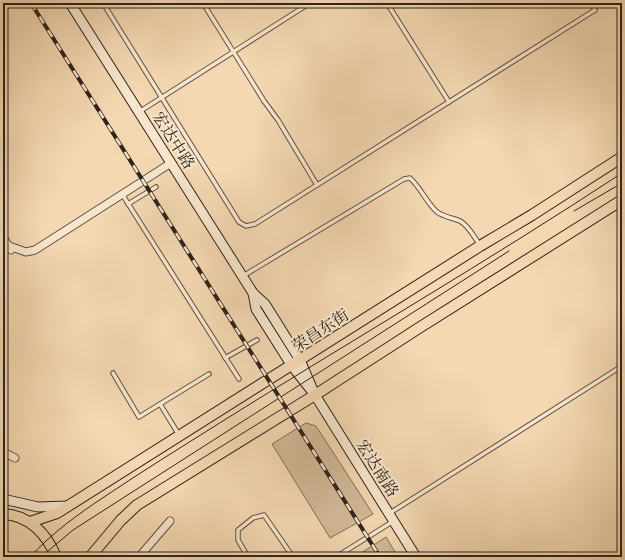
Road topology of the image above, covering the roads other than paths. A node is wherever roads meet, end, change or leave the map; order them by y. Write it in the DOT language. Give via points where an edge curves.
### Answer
graph roads {
  1 [pos="70,3"];
  2 [pos="103,3"];
  3 [pos="203,3"];
  4 [pos="310,3"];
  5 [pos="387,3"];
  6 [pos="591,3"];
  7 [pos="234,52"];
  8 [pos="162,98"];
  9 [pos="449,102"];
  10 [pos="139,112"];
  11 [pos="622,157"];
  12 [pos="171,163"];
  13 [pos="317,185"];
  14 [pos="156,187"];
  15 [pos="122,194"];
  16 [pos="622,200"];
  17 [pos="128,204"];
  18 [pos="3,237"];
  19 [pos="480,246"];
  20 [pos="8,249"];
  21 [pos="242,276"];
  22 [pos="257,340"];
  23 [pos="225,358"];
  24 [pos="296,363"];
  25 [pos="622,366"];
  26 [pos="113,374"];
  27 [pos="209,374"];
  28 [pos="239,379"];
  29 [pos="315,395"];
  30 [pos="160,404"];
  31 [pos="180,436"];
  32 [pos="3,452"];
  33 [pos="15,458"];
  34 [pos="3,499"];
  35 [pos="67,506"];
  36 [pos="3,514"];
  37 [pos="391,517"];
  38 [pos="170,521"];
  39 [pos="30,522"];
  40 [pos="56,557"];
  41 [pos="90,557"];
  42 [pos="139,557"];
  43 [pos="248,557"];
  44 [pos="293,557"];
  45 [pos="336,557"];
  46 [pos="416,557"];
  1 -- 10 [label="street, 宏达中路"];
  2 -- 8 [label="lane"];
  3 -- 7 [label="lane"];
  4 -- 7 [label="lane"];
  5 -- 9 [label="lane"];
  6 -- 9 [label="lane" via="595,10"];
  7 -- 8 [label="lane"];
  7 -- 13 [label="lane"];
  8 -- 10 [label="lane"];
  8 -- 13 [label="lane" via="240,222 246,226 255,224"];
  9 -- 13 [label="lane"];
  10 -- 12 [label="street, 宏达中路"];
  11 -- 19 [label="main road, 荣昌东街"];
  12 -- 15 [label="street"];
  12 -- 21 [label="street, 宏达中路"];
  14 -- 17 [label="lane"];
  15 -- 17 [label="lane"];
  15 -- 20 [label="street" via="35,250 26,252"];
  16 -- 29 [label="main road"];
  17 -- 23 [label="lane"];
  18 -- 20 [label="street"];
  19 -- 21 [label="lane" via="469,229 438,212 410,178 404,179"];
  19 -- 24 [label="main road, 荣昌东街"];
  21 -- 24 [label="street, 宏达中路" via="253,293 265,304"];
  22 -- 23 [label="lane"];
  23 -- 28 [label="lane"];
  24 -- 29 [label="street, 宏达南路"];
  24 -- 31 [label="main road, 荣昌东街"];
  25 -- 37 [label="lane"];
  26 -- 30 [label="lane" via="139,417"];
  27 -- 30 [label="lane"];
  29 -- 37 [label="street, 宏达南路"];
  29 -- 41 [label="main road" via="137,505"];
  30 -- 31 [label="lane"];
  31 -- 35 [label="main road, 荣昌东街"];
  32 -- 33 [label="street"];
  34 -- 35 [label="street" via="38,507"];
  35 -- 39 [label="main road, 荣昌东街"];
  36 -- 39 [label="main road"];
  37 -- 45 [label="lane"];
  37 -- 46 [label="street, 宏达南路"];
  38 -- 42 [label="street"];
  39 -- 40 [label="main road" via="47,539"];
  43 -- 44 [label="lane" via="238,540 238,530 253,518 264,516"];
}
